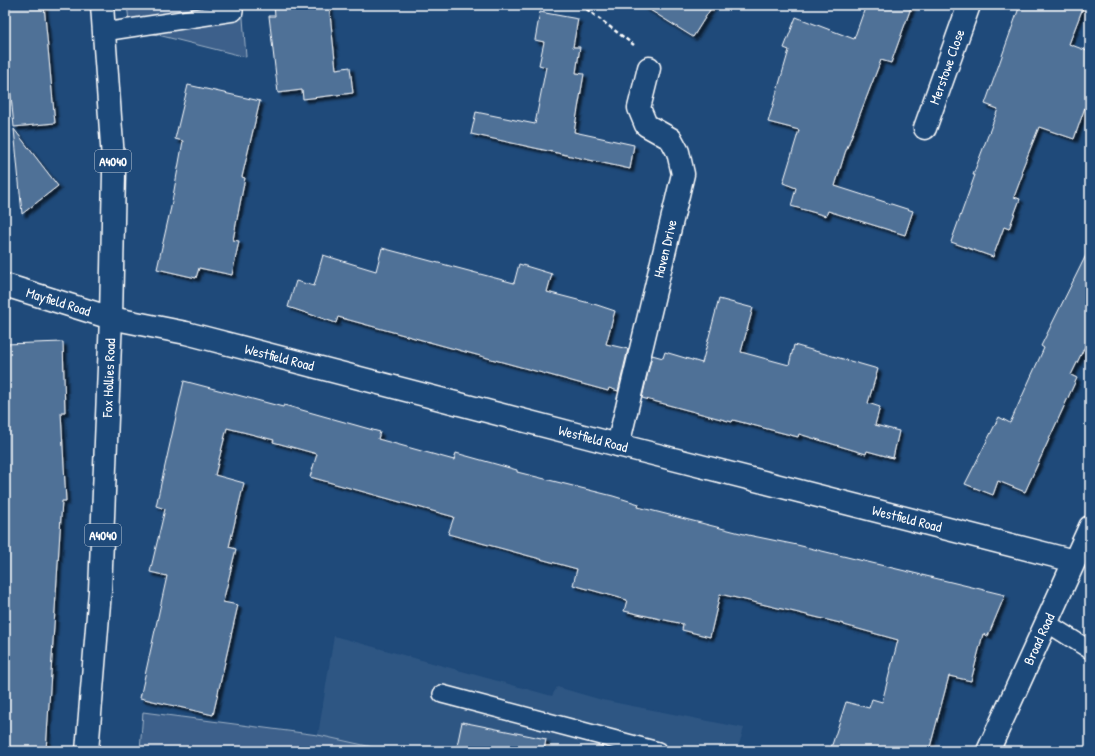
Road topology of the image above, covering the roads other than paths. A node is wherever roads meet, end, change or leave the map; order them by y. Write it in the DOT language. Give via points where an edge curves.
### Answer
graph roads {
  1 [pos="102,5"];
  2 [pos="234,5"];
  3 [pos="969,5"];
  4 [pos="104,32"];
  5 [pos="649,68"];
  6 [pos="925,128"];
  7 [pos="5,285"];
  8 [pos="111,318"];
  9 [pos="618,445"];
  10 [pos="1090,527"];
  11 [pos="1074,561"];
  12 [pos="1047,623"];
  13 [pos="1090,650"];
  14 [pos="442,694"];
  15 [pos="87,751"];
  16 [pos="658,751"];
  17 [pos="988,751"];
  1 -- 4 [label="street, Fox Hollies Road / A4040"];
  2 -- 4 [label="lane" via="234,12"];
  3 -- 6 [label="street, Merstowe Close"];
  4 -- 8 [label="street, Fox Hollies Road / A4040" via="114,173"];
  5 -- 9 [label="street, Haven Drive" via="639,108 646,125 671,139 678,152 683,174"];
  7 -- 8 [label="street, Mayfield Road"];
  8 -- 9 [label="street, Westfield Road" via="186,333"];
  8 -- 15 [label="street, Fox Hollies Road / A4040" via="100,591"];
  9 -- 11 [label="street, Westfield Road"];
  10 -- 11 [label="street, Broad Road"];
  11 -- 12 [label="street, Broad Road"];
  12 -- 13 [label="lane"];
  12 -- 17 [label="street, Broad Road"];
  14 -- 16 [label="lane"];
}
